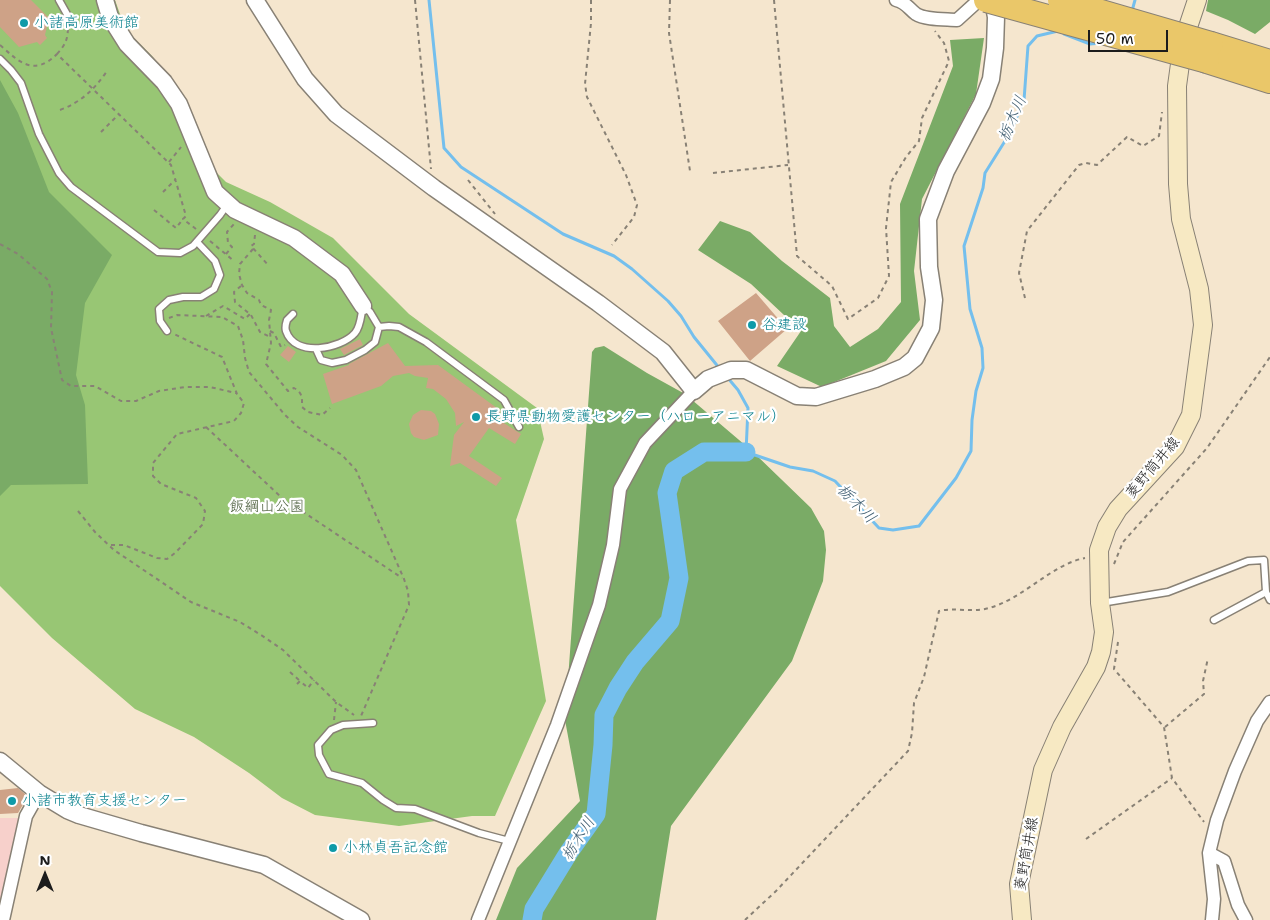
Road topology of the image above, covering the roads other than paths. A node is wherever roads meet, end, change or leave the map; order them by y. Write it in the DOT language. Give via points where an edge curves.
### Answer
graph roads {
  1 [pos="59,0"];
  2 [pos="105,0"];
  3 [pos="255,0"];
  4 [pos="896,0"];
  5 [pos="979,0"];
  6 [pos="986,0"];
  7 [pos="993,0"];
  8 [pos="1060,0"];
  9 [pos="1197,0"];
  10 [pos="68,16"];
  11 [pos="1209,52"];
  12 [pos="0,59"];
  13 [pos="1270,62"];
  14 [pos="1270,81"];
  15 [pos="227,204"];
  16 [pos="197,242"];
  17 [pos="363,306"];
  18 [pos="293,314"];
  19 [pos="379,327"];
  20 [pos="167,331"];
  21 [pos="316,349"];
  22 [pos="694,391"];
  23 [pos="519,427"];
  24 [pos="1266,592"];
  25 [pos="1270,600"];
  26 [pos="1100,603"];
  27 [pos="1214,620"];
  28 [pos="1270,702"];
  29 [pos="372,723"];
  30 [pos="0,761"];
  31 [pos="39,793"];
  32 [pos="509,841"];
  33 [pos="1209,852"];
  34 [pos="3,920"];
  35 [pos="361,920"];
  36 [pos="478,920"];
  37 [pos="1022,920"];
  38 [pos="1212,920"];
  39 [pos="1246,920"];
  1 -- 10 [label="lane"];
  2 -- 15 [label="street" via="110,17 127,44 164,82 179,104 215,192"];
  3 -- 22 [label="street" via="305,79 336,114 662,352"];
  4 -- 5 [label="street" via="917,15 957,20"];
  6 -- 11 [label="highway, bridge"];
  7 -- 22 [label="street" via="996,17 991,79 946,171 928,219 929,268 934,300 931,328 915,358 904,367 875,379 816,397 797,396 746,370 731,370 708,379"];
  8 -- 11 [label="highway, bridge"];
  9 -- 26 [label="main road, 菱野筒井線" via="1183,42 1177,86 1181,220 1199,290 1203,325 1191,415 1175,447 1118,510 1107,527 1099,550"];
  11 -- 13 [label="highway"];
  11 -- 14 [label="highway"];
  12 -- 16 [label="lane" via="20,83 39,134 70,187 158,252 180,253"];
  15 -- 16 [label="lane"];
  15 -- 17 [label="street" via="294,238 342,274"];
  16 -- 20 [label="lane" via="215,261 220,274 214,289 200,297 169,300 159,309 160,321"];
  17 -- 19 [label="lane"];
  17 -- 21 [label="lane" via="356,332 343,342"];
  18 -- 21 [label="lane" via="287,320 286,330 303,347"];
  19 -- 21 [label="lane" via="375,342 346,360 332,363 321,360"];
  19 -- 23 [label="lane" via="399,327 426,342 504,400"];
  22 -- 32 [label="street" via="645,442 620,489 613,545 599,605 557,725"];
  24 -- 25 [label="lane"];
  24 -- 26 [label="lane" via="1264,560 1248,561 1168,592"];
  24 -- 27 [label="lane"];
  26 -- 37 [label="main road, 菱野筒井線" via="1104,632 1098,659 1043,770 1019,884"];
  28 -- 33 [label="street" via="1235,771"];
  29 -- 32 [label="lane" via="344,725 331,730 318,745 328,774 362,783 396,808 415,809"];
  30 -- 31 [label="street"];
  31 -- 34 [label="street" via="26,816"];
  31 -- 35 [label="street" via="79,815 264,865"];
  32 -- 36 [label="street"];
  33 -- 38 [label="street" via="1214,898"];
  33 -- 39 [label="street" via="1224,861"];
}
